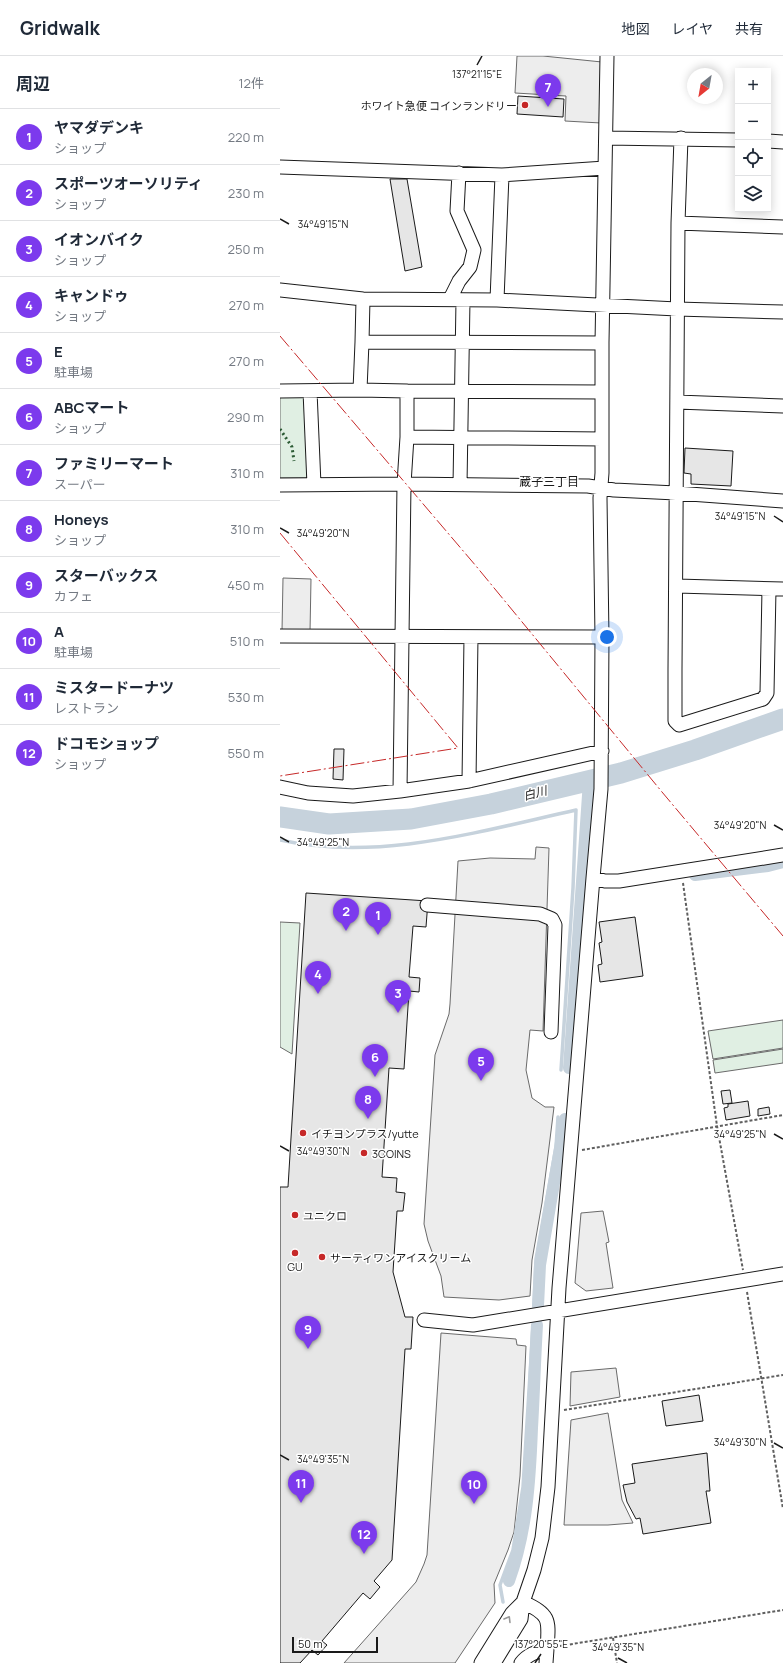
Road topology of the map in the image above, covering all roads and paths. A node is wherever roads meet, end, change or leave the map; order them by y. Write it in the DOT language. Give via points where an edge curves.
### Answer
graph roads {
  1 [pos="607,56"];
  2 [pos="606,138"];
  3 [pos="681,138"];
  4 [pos="735,140"];
  5 [pos="771,142"];
  6 [pos="783,142"];
  7 [pos="280,167"];
  8 [pos="605,168"];
  9 [pos="459,173"];
  10 [pos="502,175"];
  11 [pos="678,224"];
  12 [pos="783,227"];
  13 [pos="280,290"];
  14 [pos="363,299"];
  15 [pos="450,299"];
  16 [pos="463,300"];
  17 [pos="497,300"];
  18 [pos="603,304"];
  19 [pos="677,309"];
  20 [pos="783,312"];
  21 [pos="362,342"];
  22 [pos="463,343"];
  23 [pos="602,343"];
  24 [pos="360,390"];
  25 [pos="280,391"];
  26 [pos="310,391"];
  27 [pos="407,391"];
  28 [pos="461,391"];
  29 [pos="602,392"];
  30 [pos="677,402"];
  31 [pos="783,406"];
  32 [pos="407,437"];
  33 [pos="461,438"];
  34 [pos="602,439"];
  35 [pos="404,484"];
  36 [pos="280,485"];
  37 [pos="314,486"];
  38 [pos="460,486"];
  39 [pos="601,487"];
  40 [pos="676,493"];
  41 [pos="783,501"];
  42 [pos="677,586"];
  43 [pos="769,589"];
  44 [pos="783,589"];
  45 [pos="280,636"];
  46 [pos="402,636"];
  47 [pos="471,637"];
  48 [pos="602,637"];
  49 [pos="602,757"];
  50 [pos="469,781"];
  51 [pos="280,787"];
  52 [pos="400,791"];
  53 [pos="783,855"];
  54 [pos="681,872"];
  55 [pos="593,878"];
  56 [pos="428,905"];
  57 [pos="551,1032"];
  58 [pos="783,1115"];
  59 [pos="717,1126"];
  60 [pos="571,1152"];
  61 [pos="783,1274"];
  62 [pos="745,1280"];
  63 [pos="558,1312"];
  64 [pos="424,1320"];
  65 [pos="783,1375"];
  66 [pos="762,1378"];
  67 [pos="557,1411"];
  68 [pos="783,1508"];
  69 [pos="523,1602"];
  70 [pos="783,1610"];
  71 [pos="613,1638"];
  72 [pos="547,1650"];
  73 [pos="481,1663"];
  74 [pos="494,1663"];
  75 [pos="521,1663"];
  76 [pos="546,1663"];
  77 [pos="617,1663"];
  1 -- 2 [label="street"];
  2 -- 3 [label="street"];
  2 -- 8 [label="street"];
  3 -- 4 [label="street"];
  3 -- 11 [label="street"];
  5 -- 6 [label="street"];
  7 -- 9 [label="street"];
  8 -- 10 [label="street"];
  8 -- 18 [label="street"];
  9 -- 10 [label="street"];
  9 -- 15 [label="street" via="457,211 474,250 470,267"];
  10 -- 17 [label="street"];
  11 -- 12 [label="street"];
  11 -- 19 [label="street"];
  13 -- 14 [label="street"];
  14 -- 15 [label="street"];
  14 -- 21 [label="street"];
  15 -- 16 [label="street"];
  16 -- 17 [label="street"];
  16 -- 22 [label="street"];
  17 -- 18 [label="street"];
  18 -- 19 [label="street"];
  18 -- 23 [label="street"];
  19 -- 20 [label="street"];
  19 -- 30 [label="street"];
  21 -- 22 [label="street"];
  21 -- 24 [label="street"];
  22 -- 23 [label="street"];
  22 -- 28 [label="street"];
  23 -- 29 [label="street"];
  24 -- 26 [label="street"];
  24 -- 27 [label="street"];
  25 -- 26 [label="street"];
  26 -- 37 [label="street"];
  27 -- 28 [label="street"];
  27 -- 32 [label="street"];
  28 -- 29 [label="street"];
  28 -- 33 [label="street"];
  29 -- 34 [label="street"];
  30 -- 31 [label="street"];
  30 -- 40 [label="street"];
  32 -- 33 [label="street"];
  32 -- 35 [label="street"];
  33 -- 34 [label="street"];
  33 -- 38 [label="street"];
  34 -- 39 [label="street"];
  35 -- 37 [label="street"];
  35 -- 38 [label="street"];
  35 -- 46 [label="street"];
  36 -- 37 [label="street"];
  38 -- 39 [label="street"];
  39 -- 40 [label="street"];
  39 -- 48 [label="street"];
  40 -- 41 [label="street"];
  40 -- 42 [label="street"];
  42 -- 43 [label="street"];
  42 -- 43 [label="street" via="675,721 679,725 763,699 767,693"];
  43 -- 44 [label="street"];
  45 -- 46 [label="street"];
  46 -- 47 [label="street"];
  46 -- 52 [label="street"];
  47 -- 48 [label="street"];
  47 -- 50 [label="street"];
  48 -- 49 [label="street"];
  49 -- 50 [label="street"];
  49 -- 55 [label="street"];
  50 -- 52 [label="street"];
  51 -- 52 [label="street" via="308,793 353,796"];
  53 -- 54 [label="street"];
  54 -- 55 [label="street" via="618,881"];
  54 -- 59 [label="path"];
  55 -- 60 [label="street"];
  56 -- 57 [label="street" via="540,914 552,919 555,925"];
  58 -- 59 [label="path"];
  59 -- 60 [label="path"];
  59 -- 62 [label="path"];
  60 -- 63 [label="street"];
  61 -- 62 [label="street"];
  62 -- 63 [label="street"];
  62 -- 66 [label="path"];
  63 -- 64 [label="street" via="473,1325"];
  63 -- 69 [label="street" via="548,1487 542,1538"];
  65 -- 66 [label="path"];
  66 -- 67 [label="path"];
  66 -- 68 [label="path"];
  69 -- 72 [label="street" via="540,1610 547,1619"];
  73 -- 69 [label="street, one-way" via="512,1613"];
  69 -- 74 [label="street" via="521,1618"];
  70 -- 71 [label="path"];
  71 -- 72 [label="path"];
  71 -- 77 [label="path"];
  72 -- 75 [label="street" via="531,1654"];
  72 -- 76 [label="street"];
}
